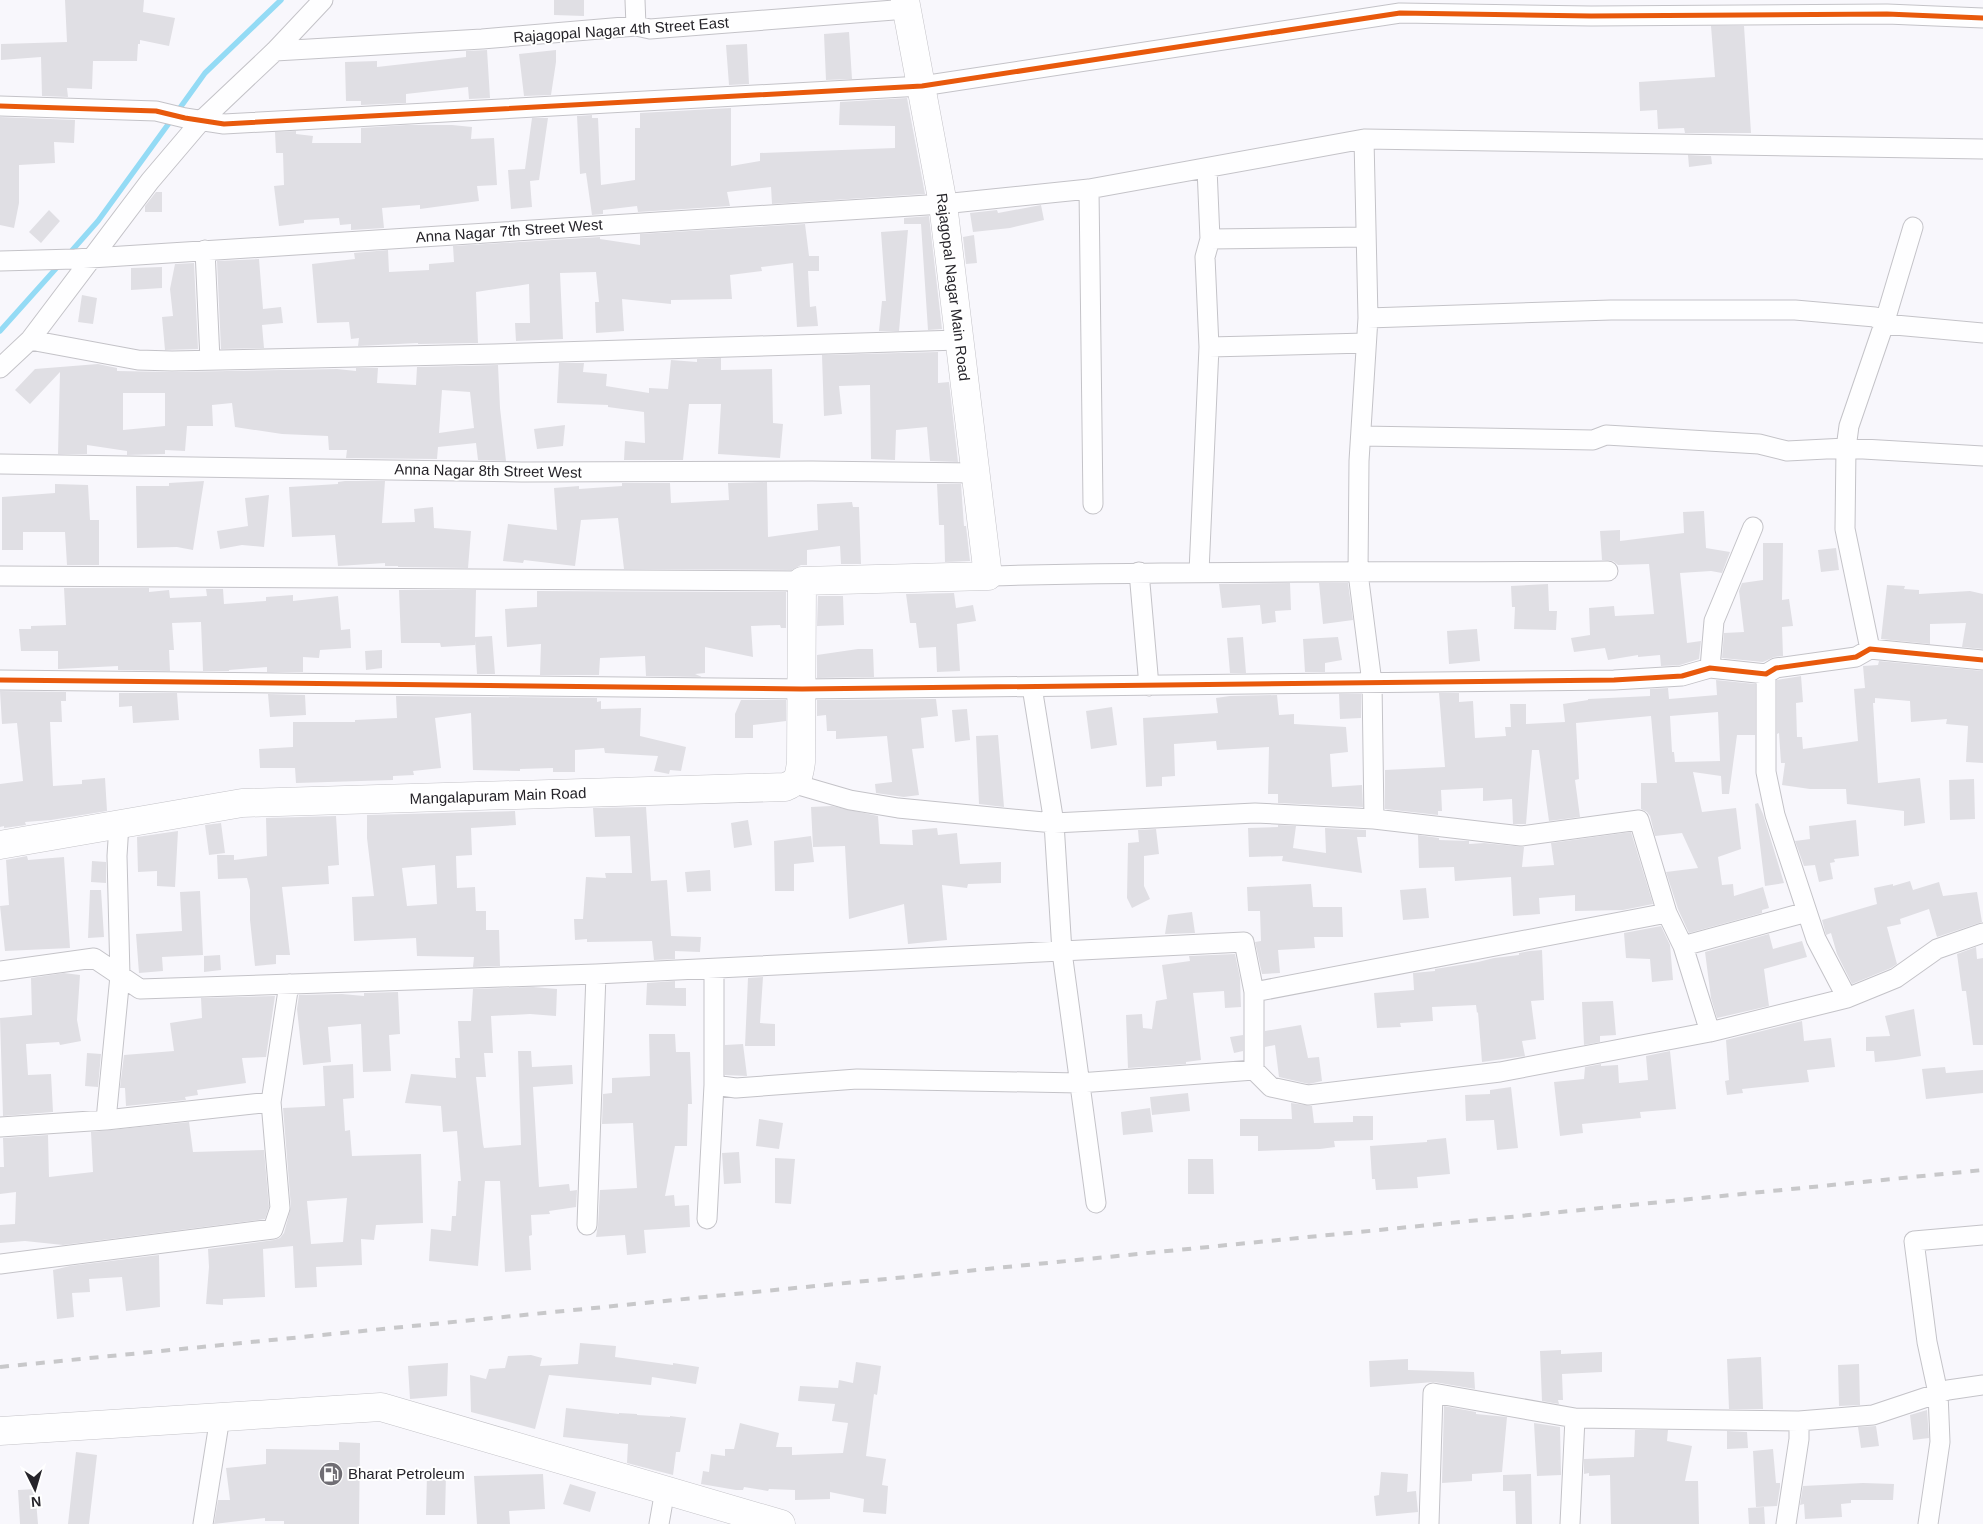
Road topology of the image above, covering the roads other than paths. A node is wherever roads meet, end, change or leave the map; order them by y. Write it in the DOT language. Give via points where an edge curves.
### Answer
graph roads {
  1 [pos="323,0"];
  2 [pos="635,0"];
  3 [pos="906,4"];
  4 [pos="1983,18"];
  5 [pos="636,26"];
  6 [pos="276,51"];
  7 [pos="922,86"];
  8 [pos="0,106"];
  9 [pos="194,120"];
  10 [pos="1364,139"];
  11 [pos="1983,149"];
  12 [pos="1207,168"];
  13 [pos="1089,189"];
  14 [pos="943,204"];
  15 [pos="1913,227"];
  16 [pos="1366,237"];
  17 [pos="1210,239"];
  18 [pos="205,250"];
  19 [pos="83,259"];
  20 [pos="0,260"];
  21 [pos="1368,318"];
  22 [pos="1884,324"];
  23 [pos="1983,333"];
  24 [pos="30,340"];
  25 [pos="959,340"];
  26 [pos="1366,343"];
  27 [pos="1209,347"];
  28 [pos="210,360"];
  29 [pos="0,368"];
  30 [pos="1361,436"];
  31 [pos="1846,448"];
  32 [pos="1983,456"];
  33 [pos="0,464"];
  34 [pos="976,473"];
  35 [pos="1093,504"];
  36 [pos="1753,527"];
  37 [pos="1608,571"];
  38 [pos="1139,572"];
  39 [pos="1199,572"];
  40 [pos="1358,573"];
  41 [pos="0,576"];
  42 [pos="988,576"];
  43 [pos="802,581"];
  44 [pos="1870,649"];
  45 [pos="1983,660"];
  46 [pos="1710,668"];
  47 [pos="1766,674"];
  48 [pos="0,680"];
  49 [pos="1372,683"];
  50 [pos="1149,686"];
  51 [pos="1032,687"];
  52 [pos="802,689"];
  53 [pos="795,784"];
  54 [pos="1374,819"];
  55 [pos="1054,823"];
  56 [pos="119,824"];
  57 [pos="0,845"];
  58 [pos="1667,912"];
  59 [pos="1807,912"];
  60 [pos="1983,933"];
  61 [pos="1683,946"];
  62 [pos="1062,952"];
  63 [pos="714,969"];
  64 [pos="0,971"];
  65 [pos="596,974"];
  66 [pos="120,976"];
  67 [pos="289,984"];
  68 [pos="1254,992"];
  69 [pos="1847,998"];
  70 [pos="1710,1032"];
  71 [pos="1254,1070"];
  72 [pos="1079,1083"];
  73 [pos="714,1085"];
  74 [pos="271,1102"];
  75 [pos="106,1120"];
  76 [pos="0,1127"];
  77 [pos="1096,1203"];
  78 [pos="707,1218"];
  79 [pos="587,1225"];
  80 [pos="1983,1235"];
  81 [pos="0,1264"];
  82 [pos="1983,1385"];
  83 [pos="1938,1393"];
  84 [pos="220,1417"];
  85 [pos="1575,1418"];
  86 [pos="1798,1421"];
  87 [pos="0,1431"];
  88 [pos="665,1490"];
  89 [pos="203,1524"];
  90 [pos="659,1524"];
  91 [pos="781,1524"];
  92 [pos="1429,1524"];
  93 [pos="1570,1524"];
  94 [pos="1786,1524"];
  95 [pos="1928,1524"];
  1 -- 6 [label="street"];
  2 -- 5 [label="street"];
  3 -- 5 [label="street, Rajagopal Nagar 4th Street East" via="650,30"];
  3 -- 7 [label="street, Rajagopal Nagar Main Road"];
  4 -- 7 [label="street" via="1887,14 1591,16 1400,13"];
  5 -- 6 [label="street, Rajagopal Nagar 4th Street East"];
  6 -- 9 [label="street"];
  7 -- 9 [label="street" via="224,124"];
  7 -- 14 [label="street, Rajagopal Nagar Main Road"];
  8 -- 9 [label="street" via="156,111"];
  9 -- 19 [label="street" via="150,181"];
  10 -- 11 [label="street, Anna Nagar 7th Street West"];
  10 -- 12 [label="street, Anna Nagar 7th Street West"];
  10 -- 16 [label="street"];
  12 -- 13 [label="street, Anna Nagar 7th Street West"];
  12 -- 17 [label="street"];
  13 -- 14 [label="street, Anna Nagar 7th Street West"];
  13 -- 35 [label="street"];
  14 -- 18 [label="street, Anna Nagar 7th Street West"];
  14 -- 25 [label="street, Rajagopal Nagar Main Road"];
  15 -- 22 [label="street"];
  16 -- 17 [label="street"];
  16 -- 21 [label="street"];
  17 -- 27 [label="street" via="1205,256"];
  18 -- 19 [label="street, Anna Nagar 7th Street West"];
  18 -- 28 [label="street"];
  19 -- 20 [label="street, Anna Nagar 7th Street West"];
  19 -- 24 [label="street"];
  21 -- 22 [label="street" via="1610,310 1795,310 1875,318"];
  21 -- 26 [label="street"];
  22 -- 23 [label="street"];
  22 -- 31 [label="street" via="1849,426"];
  24 -- 28 [label="street" via="138,360"];
  24 -- 29 [label="street"];
  25 -- 28 [label="street"];
  25 -- 34 [label="street, Rajagopal Nagar Main Road"];
  26 -- 27 [label="street"];
  26 -- 30 [label="street"];
  27 -- 39 [label="street"];
  30 -- 31 [label="street" via="1593,440 1606,435 1759,444 1787,451"];
  30 -- 40 [label="street"];
  31 -- 32 [label="street"];
  31 -- 44 [label="street" via="1845,529"];
  33 -- 34 [label="street, Anna Nagar 8th Street West" via="522,472"];
  34 -- 42 [label="street, Rajagopal Nagar Main Road"];
  36 -- 46 [label="street" via="1714,621"];
  37 -- 40 [label="street"];
  38 -- 39 [label="street"];
  38 -- 42 [label="street"];
  38 -- 50 [label="street"];
  39 -- 40 [label="street"];
  40 -- 49 [label="street"];
  41 -- 43 [label="street"];
  42 -- 43 [label="street"];
  43 -- 52 [label="street"];
  44 -- 45 [label="street"];
  44 -- 47 [label="street" via="1856,657 1776,668"];
  46 -- 47 [label="street"];
  46 -- 49 [label="street" via="1682,676 1614,680"];
  47 -- 59 [label="street" via="1766,772 1775,815"];
  48 -- 52 [label="street"];
  49 -- 50 [label="street"];
  49 -- 54 [label="street"];
  50 -- 51 [label="street"];
  51 -- 52 [label="street"];
  51 -- 55 [label="street"];
  52 -- 53 [label="street" via="801,762"];
  53 -- 55 [label="street" via="850,800 898,808"];
  53 -- 56 [label="street, Mangalapuram Main Road" via="785,787 242,803"];
  54 -- 55 [label="street" via="1255,813"];
  54 -- 58 [label="street" via="1521,836 1639,820"];
  55 -- 62 [label="street"];
  56 -- 57 [label="street, Mangalapuram Main Road"];
  56 -- 66 [label="street"];
  58 -- 61 [label="street"];
  58 -- 68 [label="street"];
  59 -- 61 [label="street"];
  59 -- 69 [label="street" via="1816,940"];
  60 -- 69 [label="street" via="1937,950 1896,978"];
  61 -- 70 [label="street"];
  62 -- 63 [label="street"];
  62 -- 68 [label="street" via="1244,942"];
  62 -- 72 [label="street"];
  63 -- 65 [label="street"];
  63 -- 73 [label="street"];
  64 -- 66 [label="street" via="94,958"];
  65 -- 67 [label="street"];
  65 -- 79 [label="street"];
  66 -- 67 [label="street" via="140,989"];
  66 -- 75 [label="street"];
  67 -- 74 [label="street"];
  68 -- 71 [label="street"];
  69 -- 70 [label="street"];
  70 -- 71 [label="street" via="1500,1072 1308,1095 1270,1087"];
  71 -- 72 [label="street"];
  72 -- 73 [label="street" via="857,1079 736,1088"];
  72 -- 77 [label="street"];
  73 -- 78 [label="street"];
  74 -- 75 [label="street"];
  74 -- 81 [label="street" via="280,1208 273,1229"];
  75 -- 76 [label="street"];
  80 -- 83 [label="street" via="1914,1241 1927,1342"];
  82 -- 83 [label="street"];
  83 -- 86 [label="street" via="1873,1415"];
  83 -- 95 [label="street" via="1940,1442"];
  84 -- 87 [label="street"];
  84 -- 88 [label="street" via="382,1406"];
  84 -- 89 [label="street"];
  85 -- 86 [label="street"];
  85 -- 92 [label="street" via="1433,1393"];
  85 -- 93 [label="street"];
  86 -- 94 [label="street" via="1799,1439"];
  88 -- 90 [label="street"];
  88 -- 91 [label="street"];
}
